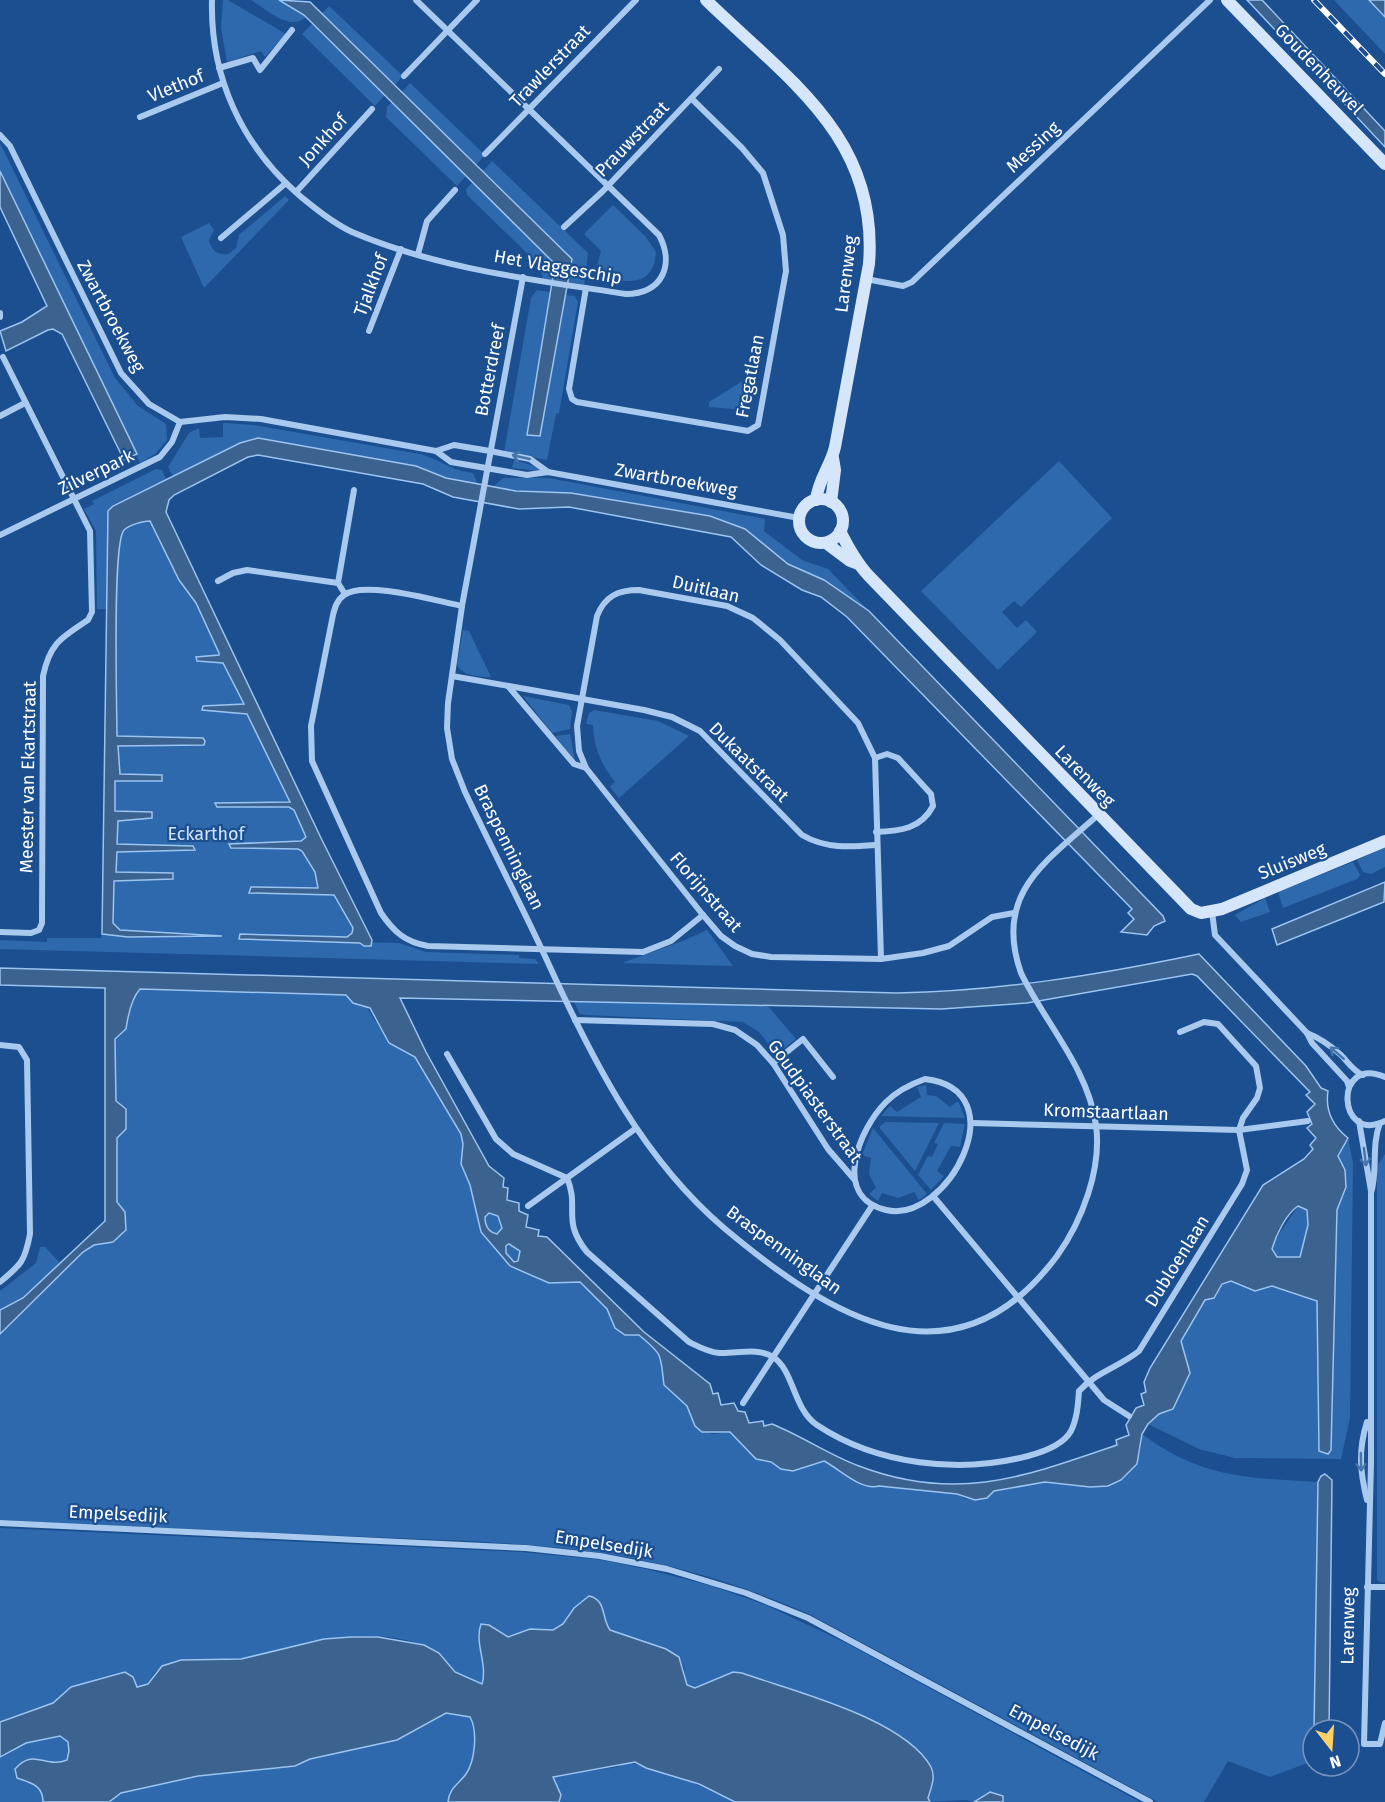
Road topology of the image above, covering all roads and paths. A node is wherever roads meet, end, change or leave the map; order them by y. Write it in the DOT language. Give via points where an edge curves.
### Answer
graph roads {
  1 [pos="212,0"];
  2 [pos="416,0"];
  3 [pos="477,0"];
  4 [pos="636,0"];
  5 [pos="705,0"];
  6 [pos="1210,0"];
  7 [pos="1227,0"];
  8 [pos="292,30"];
  9 [pos="447,31"];
  10 [pos="219,68"];
  11 [pos="719,69"];
  12 [pos="404,76"];
  13 [pos="223,83"];
  14 [pos="692,99"];
  15 [pos="372,109"];
  16 [pos="530,109"];
  17 [pos="140,117"];
  18 [pos="0,135"];
  19 [pos="485,154"];
  20 [pos="1385,164"];
  21 [pos="286,183"];
  22 [pos="608,186"];
  23 [pos="455,190"];
  24 [pos="296,192"];
  25 [pos="564,227"];
  26 [pos="221,238"];
  27 [pos="401,249"];
  28 [pos="418,254"];
  29 [pos="523,277"];
  30 [pos="866,279"];
  31 [pos="586,288"];
  32 [pos="0,313"];
  33 [pos="0,318"];
  34 [pos="369,331"];
  35 [pos="3,357"];
  36 [pos="25,404"];
  37 [pos="0,416"];
  38 [pos="180,422"];
  39 [pos="436,451"];
  40 [pos="490,451"];
  41 [pos="833,458"];
  42 [pos="487,468"];
  43 [pos="548,472"];
  44 [pos="354,490"];
  45 [pos="75,500"];
  46 [pos="816,500"];
  47 [pos="831,502"];
  48 [pos="799,518"];
  49 [pos="840,531"];
  50 [pos="8,532"];
  51 [pos="0,535"];
  52 [pos="0,541"];
  53 [pos="826,543"];
  54 [pos="858,564"];
  55 [pos="218,581"];
  56 [pos="338,584"];
  57 [pos="345,594"];
  58 [pos="462,606"];
  59 [pos="452,676"];
  60 [pos="507,686"];
  61 [pos="580,699"];
  62 [pos="874,758"];
  63 [pos="586,768"];
  64 [pos="1098,815"];
  65 [pos="876,832"];
  66 [pos="1385,841"];
  67 [pos="876,845"];
  68 [pos="1212,912"];
  69 [pos="1014,913"];
  70 [pos="703,915"];
  71 [pos="0,932"];
  72 [pos="542,950"];
  73 [pos="880,959"];
  74 [pos="575,1020"];
  75 [pos="1180,1032"];
  76 [pos="1307,1033"];
  77 [pos="0,1045"];
  78 [pos="447,1054"];
  79 [pos="773,1063"];
  80 [pos="1364,1075"];
  81 [pos="833,1077"];
  82 [pos="1385,1077"];
  83 [pos="1349,1087"];
  84 [pos="1308,1121"];
  85 [pos="1359,1121"];
  86 [pos="1382,1122"];
  87 [pos="972,1123"];
  88 [pos="1096,1127"];
  89 [pos="635,1129"];
  90 [pos="1239,1130"];
  91 [pos="567,1178"];
  92 [pos="854,1179"];
  93 [pos="1371,1193"];
  94 [pos="933,1196"];
  95 [pos="528,1206"];
  96 [pos="872,1206"];
  97 [pos="0,1282"];
  98 [pos="816,1294"];
  99 [pos="1017,1299"];
  100 [pos="775,1357"];
  101 [pos="1089,1380"];
  102 [pos="743,1402"];
  103 [pos="1129,1416"];
  104 [pos="1369,1416"];
  105 [pos="1369,1509"];
  106 [pos="0,1524"];
  107 [pos="1367,1587"];
  108 [pos="1385,1587"];
  109 [pos="1385,1723"];
  110 [pos="1150,1802"];
  1 -- 10 [label="street, Het Vlaggeschip" via="213,40"];
  2 -- 9 [label="street, Het Vlaggeschip"];
  3 -- 9 [label="street"];
  4 -- 16 [label="street, Trawlerstraat"];
  5 -- 30 [label="street, Larenweg" via="809,99 845,145 858,172 868,213"];
  6 -- 30 [label="street, Messing" via="912,282 903,286"];
  7 -- 20 [label="street, Goudenheuvel"];
  8 -- 10 [label="street, Vlethof" via="260,70 253,58"];
  9 -- 12 [label="street"];
  9 -- 16 [label="street, Het Vlaggeschip"];
  10 -- 13 [label="street, Het Vlaggeschip"];
  11 -- 14 [label="street, Prauwstraat"];
  13 -- 17 [label="street, Vlethof"];
  13 -- 21 [label="street, Het Vlaggeschip" via="248,138"];
  14 -- 22 [label="street, Prauwstraat"];
  14 -- 31 [label="street, Fregatlaan" via="762,173 783,235 786,271 758,425 748,431 572,399 569,389"];
  15 -- 24 [label="street, Jonkhof"];
  16 -- 19 [label="street, Trawlerstraat"];
  16 -- 22 [label="street, Het Vlaggeschip"];
  18 -- 38 [label="street, Zwartbroekweg" via="10,146 121,373 149,404"];
  21 -- 24 [label="street, Het Vlaggeschip"];
  21 -- 26 [label="street, Jonkhof"];
  22 -- 25 [label="street, Prauwstraat"];
  22 -- 31 [label="street, Het Vlaggeschip" via="659,235 666,249 666,264 660,279 640,294"];
  23 -- 28 [label="street, Tjalkhof" via="427,221"];
  24 -- 27 [label="street, Het Vlaggeschip" via="351,231"];
  27 -- 28 [label="street, Het Vlaggeschip"];
  27 -- 34 [label="street, Tjalkhof"];
  28 -- 29 [label="street, Het Vlaggeschip"];
  29 -- 31 [label="street, Het Vlaggeschip"];
  29 -- 40 [label="street, Botterdreef"];
  30 -- 41 [label="street, Larenweg"];
  32 -- 33 [label="street"];
  35 -- 36 [label="street, Meester van Ekartstraat"];
  36 -- 37 [label="street"];
  36 -- 45 [label="street, Meester van Ekartstraat"];
  38 -- 39 [label="street, Zwartbroekweg" via="225,417 261,419"];
  38 -- 45 [label="street, Zilverpark" via="160,457"];
  39 -- 40 [label="street, Zwartbroekweg" via="454,446"];
  39 -- 42 [label="street, Zwartbroekweg" via="451,462"];
  40 -- 42 [label="street, Botterdreef"];
  43 -- 40 [label="street, Zwartbroekweg, one-way" via="530,459"];
  41 -- 46 [label="street, Larenweg" via="825,469"];
  41 -- 47 [label="street"];
  42 -- 43 [label="street, Zwartbroekweg" via="527,475"];
  42 -- 58 [label="street, Braspenninglaan"];
  43 -- 48 [label="street, Zwartbroekweg"];
  44 -- 56 [label="street"];
  45 -- 50 [label="street, Zilverpark"];
  45 -- 71 [label="street, Meester van Ekartstraat" via="90,531 92,612 88,620 52,648 43,676 42,923 39,930 31,933"];
  46 -- 47 [label="street"];
  46 -- 48 [label="street" via="805,506"];
  47 -- 49 [label="street" via="842,514"];
  48 -- 53 [label="street" via="810,540"];
  49 -- 53 [label="street"];
  49 -- 54 [label="street, Larenweg"];
  50 -- 51 [label="street, Zilverpark"];
  50 -- 52 [label="street, Zilverpark"];
  53 -- 54 [label="street"];
  54 -- 64 [label="street, Larenweg"];
  55 -- 56 [label="street" via="248,570"];
  56 -- 57 [label="street"];
  57 -- 58 [label="street" via="366,588"];
  57 -- 72 [label="street" via="333,615 309,742 319,781 381,914 404,939 415,944"];
  58 -- 59 [label="street, Braspenninglaan"];
  59 -- 60 [label="street, Dukaatstraat"];
  59 -- 72 [label="street, Braspenninglaan" via="447,728 452,759"];
  60 -- 61 [label="street, Dukaatstraat"];
  60 -- 63 [label="street" via="574,764"];
  61 -- 62 [label="street, Duitlaan" via="597,616 611,596 639,590 727,606 753,618 851,714 868,738"];
  61 -- 63 [label="street, Florijnstraat" via="577,734"];
  61 -- 67 [label="street, Dukaatstraat" via="672,717 700,731 790,825 810,840 837,847"];
  62 -- 65 [label="street, Duitlaan"];
  62 -- 65 [label="street" via="887,754 898,758 932,794 933,806 920,823"];
  63 -- 70 [label="street, Florijnstraat"];
  64 -- 68 [label="street, Larenweg" via="1185,904 1201,913"];
  64 -- 69 [label="street, Braspenninglaan" via="1037,870"];
  65 -- 67 [label="street, Duitlaan"];
  66 -- 68 [label="street, Sluisweg"];
  67 -- 73 [label="street, Duitlaan"];
  68 -- 76 [label="street" via="1215,935"];
  69 -- 73 [label="street, Florijnstraat" via="992,917 949,946"];
  69 -- 88 [label="street, Braspenninglaan" via="1015,955 1088,1092"];
  70 -- 72 [label="street" via="671,941 643,952"];
  70 -- 73 [label="street, Florijnstraat" via="721,936 752,954"];
  72 -- 74 [label="street, Braspenninglaan"];
  74 -- 79 [label="street, Goudpiasterstraat" via="713,1024 735,1030 757,1045"];
  74 -- 89 [label="street, Braspenninglaan"];
  75 -- 90 [label="street" via="1204,1022 1218,1024 1256,1066 1260,1088"];
  80 -- 76 [label="street, one-way" via="1318,1037"];
  76 -- 83 [label="street"];
  77 -- 97 [label="street" via="19,1047 27,1060 30,1234 21,1265"];
  78 -- 91 [label="street" via="496,1139 513,1154"];
  79 -- 81 [label="street" via="803,1039"];
  79 -- 92 [label="street, Goudpiasterstraat" via="828,1149"];
  80 -- 82 [label="street"];
  80 -- 83 [label="street"];
  83 -- 85 [label="street, Larenweg" via="1347,1106"];
  84 -- 90 [label="street, Kromstaartlaan"];
  85 -- 86 [label="street"];
  85 -- 93 [label="street, Larenweg, one-way"];
  86 -- 93 [label="street, Larenweg" via="1375,1142"];
  87 -- 88 [label="street, Kromstaartlaan"];
  87 -- 92 [label="street" via="967,1104 957,1091 943,1082 915,1082 887,1100 871,1120 854,1164"];
  87 -- 94 [label="street" via="959,1163"];
  88 -- 90 [label="street, Kromstaartlaan"];
  88 -- 99 [label="street, Braspenninglaan" via="1091,1185 1080,1215 1051,1263"];
  89 -- 91 [label="street"];
  89 -- 98 [label="street, Braspenninglaan" via="679,1184 723,1227"];
  90 -- 101 [label="street, Dubloenlaan" via="1247,1170 1242,1184 1138,1351 1126,1362"];
  91 -- 95 [label="street"];
  91 -- 100 [label="street" via="572,1188 576,1238 654,1313 705,1350 764,1352"];
  92 -- 96 [label="street"];
  93 -- 104 [label="street, Larenweg"];
  94 -- 96 [label="street" via="904,1209 888,1211"];
  94 -- 99 [label="street"];
  96 -- 98 [label="street"];
  98 -- 99 [label="street, Braspenninglaan" via="859,1317 911,1333 963,1329"];
  98 -- 100 [label="street"];
  99 -- 101 [label="street"];
  100 -- 101 [label="street" via="804,1412 815,1424 875,1451 930,1464 976,1467 1040,1453 1057,1445 1070,1433 1079,1391"];
  100 -- 102 [label="street"];
  101 -- 103 [label="street" via="1104,1400"];
  104 -- 105 [label="street, Larenweg"];
  104 -- 105 [label="street, Larenweg, one-way" via="1359,1464"];
  105 -- 107 [label="street, Larenweg"];
  106 -- 110 [label="street, Empelsedijk" via="526,1548 667,1569 746,1593 808,1618"];
  107 -- 108 [label="street"];
  107 -- 109 [label="street, Larenweg" via="1364,1744 1380,1744"];
}
